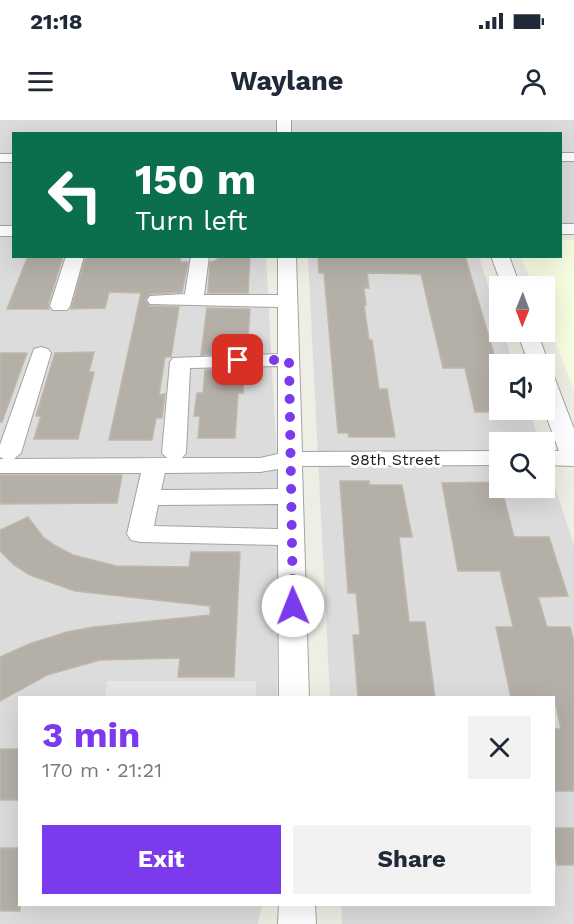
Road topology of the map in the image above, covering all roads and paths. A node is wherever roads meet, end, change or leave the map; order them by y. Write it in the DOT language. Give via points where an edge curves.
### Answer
graph roads {
  1 [pos="74,258"];
  2 [pos="200,258"];
  3 [pos="287,258"];
  4 [pos="501,258"];
  5 [pos="507,276"];
  6 [pos="157,300"];
  7 [pos="194,301"];
  8 [pos="288,301"];
  9 [pos="60,306"];
  10 [pos="41,353"];
  11 [pos="289,360"];
  12 [pos="555,398"];
  13 [pos="567,419"];
  14 [pos="3,458"];
  15 [pos="489,458"];
  16 [pos="555,458"];
  17 [pos="164,459"];
  18 [pos="291,459"];
  19 [pos="574,459"];
  20 [pos="291,496"];
  21 [pos="147,498"];
  22 [pos="292,537"];
  23 [pos="294,696"];
  24 [pos="297,906"];
  25 [pos="297,924"];
  1 -- 9 [label="street"];
  2 -- 7 [label="street"];
  3 -- 8 [label="street"];
  4 -- 5 [label="street"];
  6 -- 7 [label="street"];
  7 -- 8 [label="street"];
  8 -- 11 [label="street"];
  10 -- 14 [label="street"];
  11 -- 17 [label="street" via="180,362"];
  11 -- 18 [label="street"];
  12 -- 13 [label="street"];
  13 -- 19 [label="street"];
  14 -- 17 [label="street, 98th Street"];
  15 -- 18 [label="street, 98th Street"];
  16 -- 19 [label="street"];
  17 -- 18 [label="street, 98th Street" via="260,465"];
  17 -- 21 [label="street"];
  18 -- 20 [label="street"];
  20 -- 21 [label="street"];
  20 -- 22 [label="street"];
  21 -- 22 [label="street" via="140,534"];
  22 -- 23 [label="street"];
  24 -- 25 [label="street"];
}
